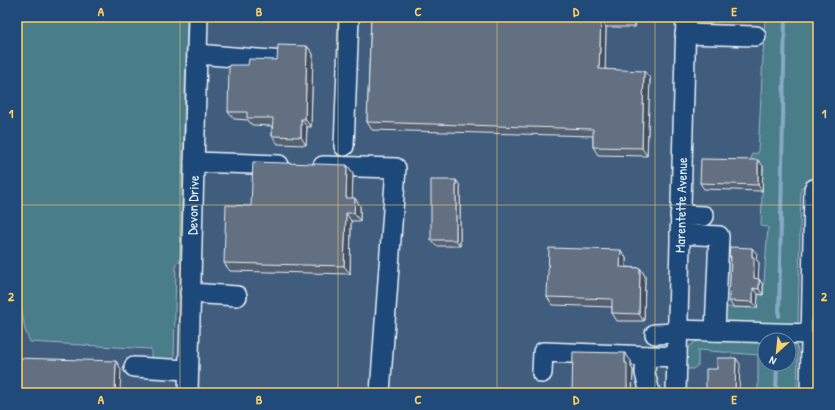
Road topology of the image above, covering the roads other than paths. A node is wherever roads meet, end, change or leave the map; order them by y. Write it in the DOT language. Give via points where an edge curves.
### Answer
graph roads {
  1 [pos="198,17"];
  2 [pos="348,17"];
  3 [pos="685,25"];
  4 [pos="756,36"];
  5 [pos="197,54"];
  6 [pos="283,61"];
  7 [pos="344,146"];
  8 [pos="194,162"];
  9 [pos="818,188"];
  10 [pos="680,215"];
  11 [pos="704,216"];
  12 [pos="680,234"];
  13 [pos="190,294"];
  14 [pos="237,296"];
  15 [pos="715,331"];
  16 [pos="677,332"];
  17 [pos="655,334"];
  18 [pos="810,334"];
  19 [pos="646,356"];
  20 [pos="677,357"];
  21 [pos="134,367"];
  22 [pos="188,370"];
  23 [pos="542,373"];
  24 [pos="682,381"];
  25 [pos="188,393"];
  26 [pos="380,393"];
  27 [pos="650,393"];
  28 [pos="810,393"];
  1 -- 5 [label="street, Devon Drive"];
  2 -- 7 [label="street"];
  3 -- 4 [label="street"];
  3 -- 10 [label="street, Marentette Avenue"];
  5 -- 6 [label="street"];
  5 -- 8 [label="street, Devon Drive"];
  8 -- 13 [label="street, Devon Drive"];
  8 -- 26 [label="street" via="396,168"];
  9 -- 18 [label="street" via="814,189"];
  10 -- 11 [label="street"];
  10 -- 12 [label="street, Marentette Avenue"];
  12 -- 15 [label="street" via="719,236"];
  12 -- 16 [label="street, Marentette Avenue"];
  13 -- 14 [label="street"];
  13 -- 22 [label="street, Devon Drive"];
  15 -- 16 [label="street"];
  15 -- 18 [label="street"];
  16 -- 17 [label="street"];
  16 -- 20 [label="street, Marentette Avenue"];
  18 -- 28 [label="street"];
  19 -- 20 [label="street"];
  19 -- 23 [label="street" via="543,352"];
  19 -- 27 [label="street" via="645,373"];
  20 -- 24 [label="street, Marentette Avenue"];
  21 -- 22 [label="street"];
  22 -- 25 [label="street, Devon Drive"];
}
